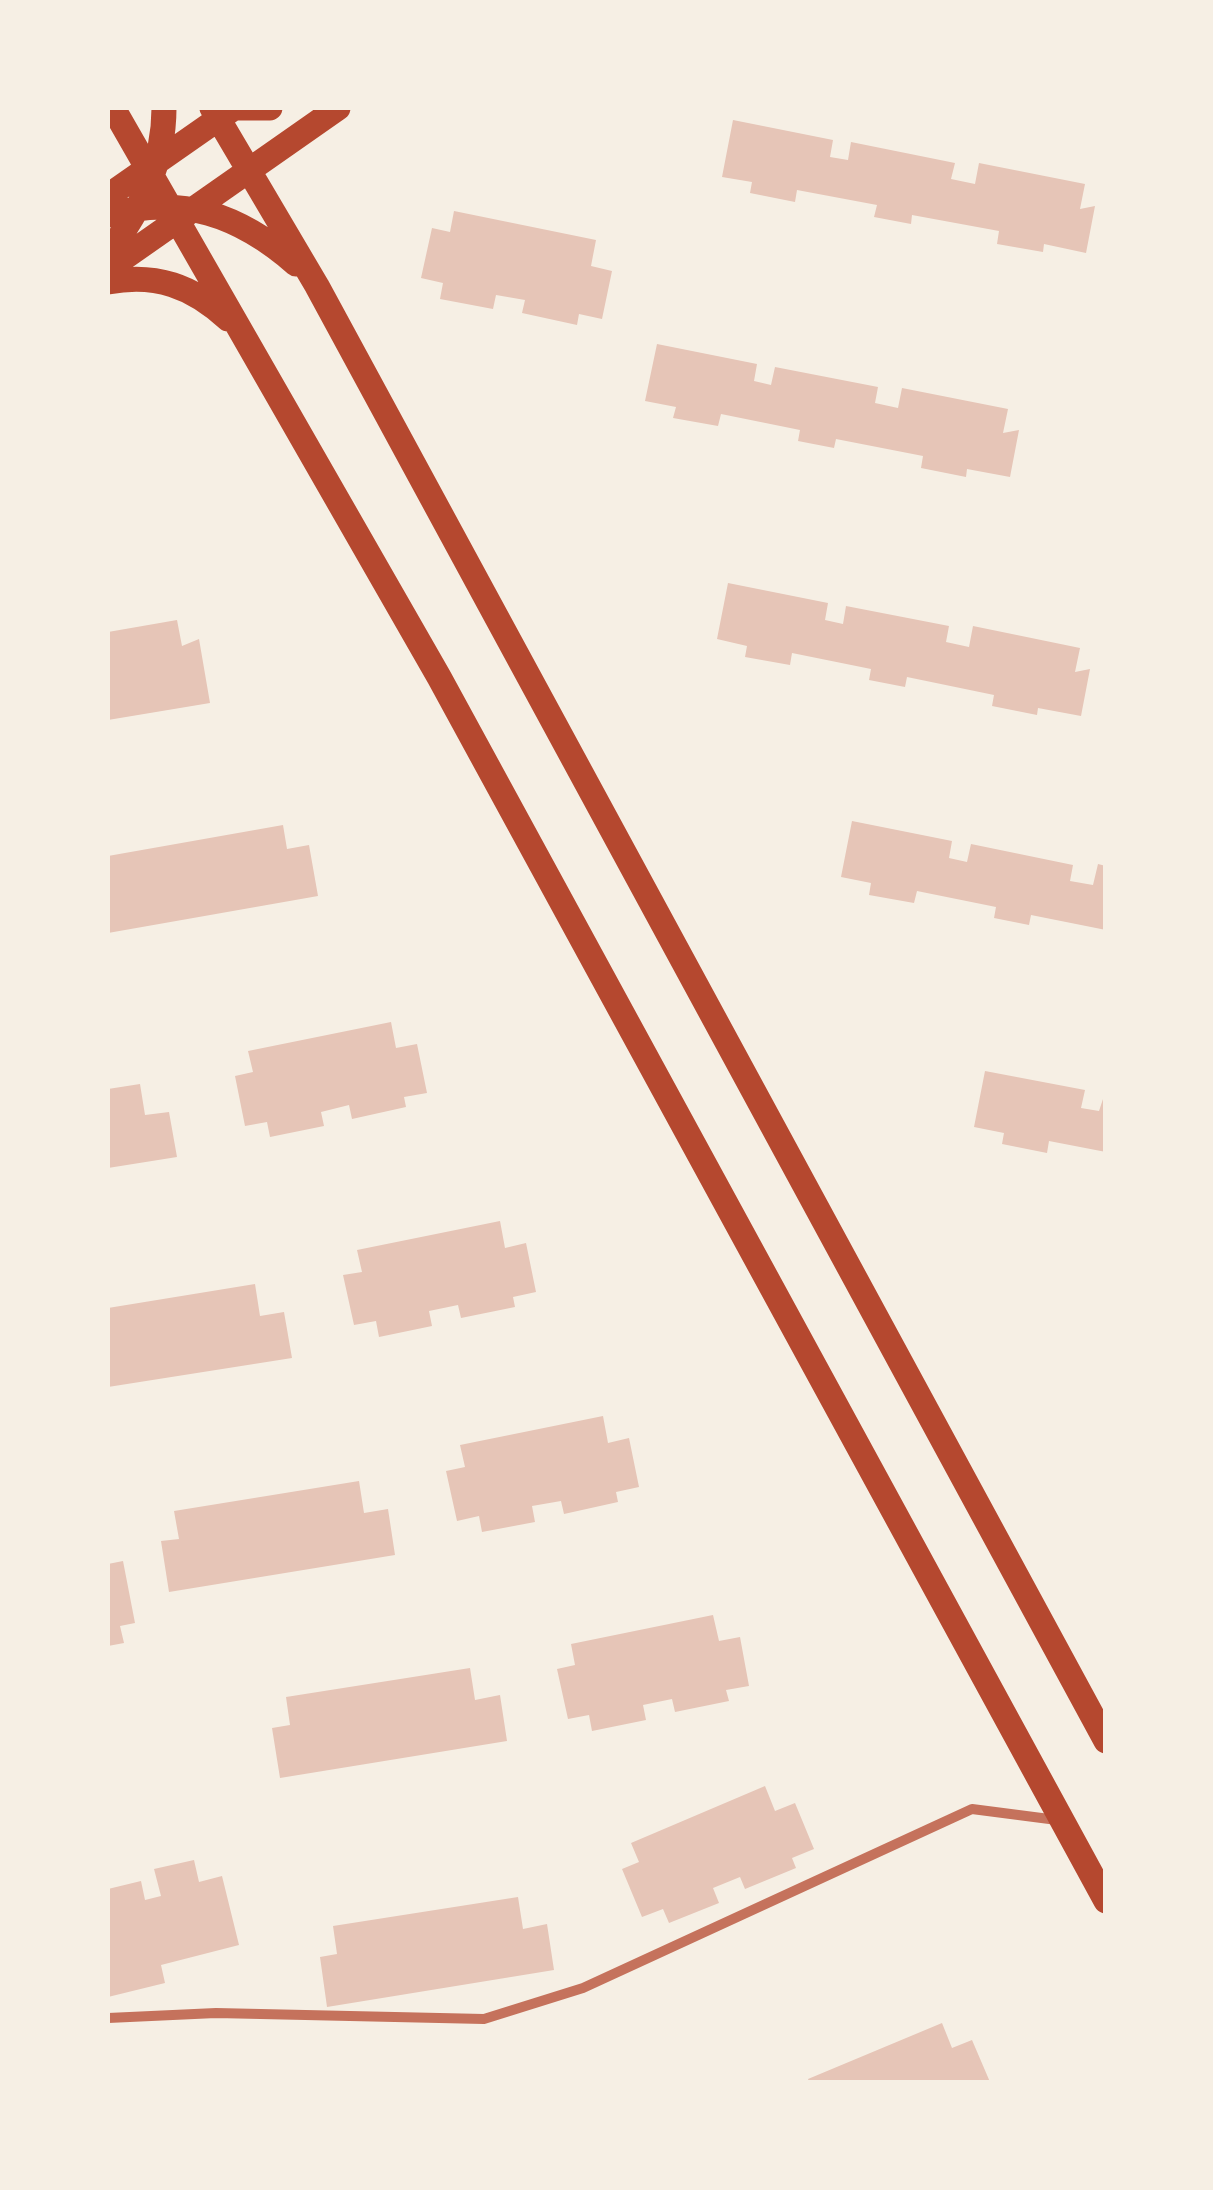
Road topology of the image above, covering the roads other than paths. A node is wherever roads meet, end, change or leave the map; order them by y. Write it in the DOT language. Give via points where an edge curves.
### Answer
graph roads {
  1 [pos="114,108"];
  2 [pos="164,108"];
  3 [pos="270,108"];
  4 [pos="338,108"];
  5 [pos="220,110"];
  6 [pos="153,169"];
  7 [pos="249,169"];
  8 [pos="108,196"];
  9 [pos="137,209"];
  10 [pos="180,210"];
  11 [pos="108,215"];
  12 [pos="108,254"];
  13 [pos="108,269"];
  14 [pos="108,282"];
  15 [pos="316,286"];
  16 [pos="245,336"];
  17 [pos="1106,1741"];
  18 [pos="1061,1820"];
  19 [pos="1106,1901"];
  20 [pos="108,2018"];
  1 -- 6 [label="main road"];
  2 -- 6 [label="main road"];
  3 -- 5 [label="main road"];
  4 -- 7 [label="main road"];
  5 -- 6 [label="main road"];
  5 -- 7 [label="main road"];
  6 -- 8 [label="main road"];
  6 -- 9 [label="main road"];
  6 -- 10 [label="main road"];
  7 -- 10 [label="main road"];
  7 -- 15 [label="main road"];
  9 -- 10 [label="main road"];
  9 -- 11 [label="main road"];
  9 -- 12 [label="main road"];
  10 -- 13 [label="main road"];
  10 -- 15 [label="main road" via="253,231"];
  10 -- 16 [label="main road"];
  14 -- 16 [label="main road" via="153,278 192,290"];
  15 -- 17 [label="main road"];
  16 -- 18 [label="main road" via="458,712"];
  18 -- 19 [label="main road"];
  18 -- 20 [label="street" via="972,1809 583,1988 484,2019 216,2013"];
}
